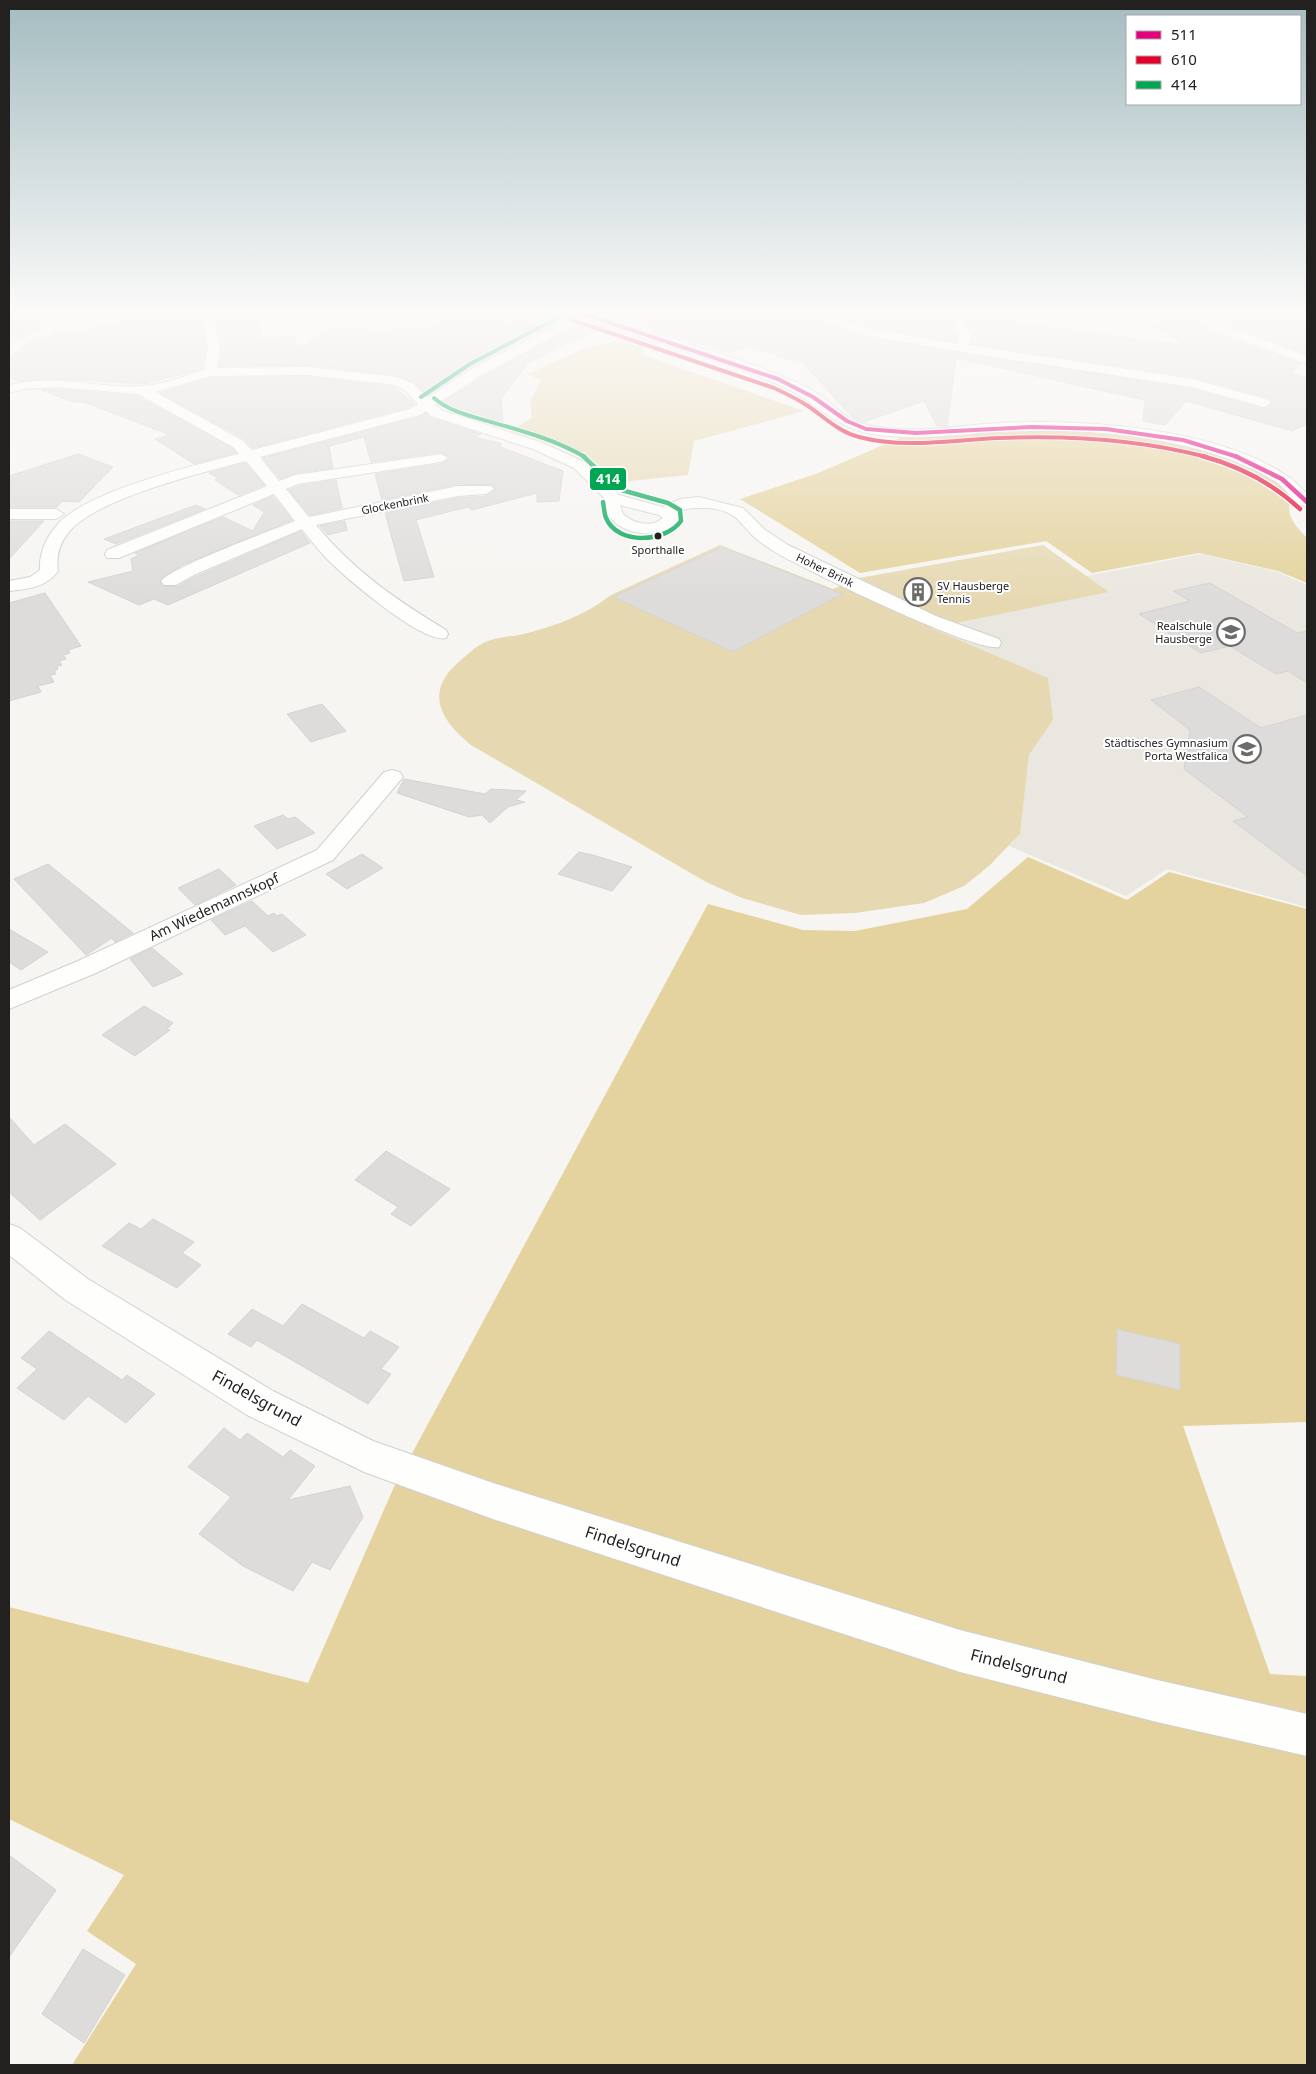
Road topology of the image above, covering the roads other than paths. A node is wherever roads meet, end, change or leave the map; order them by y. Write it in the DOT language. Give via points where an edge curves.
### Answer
graph roads {
  1 [pos="173,408"];
  2 [pos="420,408"];
  3 [pos="431,408"];
  4 [pos="828,408"];
  5 [pos="250,455"];
  6 [pos="441,458"];
  7 [pos="275,487"];
  8 [pos="486,490"];
  9 [pos="613,498"];
  10 [pos="1307,502"];
  11 [pos="665,512"];
  12 [pos="9,514"];
  13 [pos="56,514"];
  14 [pos="304,523"];
  15 [pos="113,554"];
  16 [pos="170,581"];
  17 [pos="9,586"];
  18 [pos="439,634"];
  19 [pos="992,643"];
  20 [pos="392,777"];
  21 [pos="9,1000"];
  22 [pos="9,1237"];
  23 [pos="1307,1735"];
  1 -- 5 [label="street" via="238,444"];
  2 -- 5 [label="street" via="394,419"];
  3 -- 9 [label="street" via="444,416 538,446 579,465"];
  4 -- 10 [label="street" via="854,426 888,432 930,434 1049,426 1121,430 1222,452 1263,468 1289,483"];
  5 -- 7 [label="street"];
  5 -- 17 [label="street" via="137,488 80,515 64,527 52,544 48,559 50,571 33,583"];
  6 -- 7 [label="street" via="295,480"];
  7 -- 14 [label="street"];
  7 -- 15 [label="street"];
  8 -- 14 [label="street, Glockenbrink" via="458,491"];
  9 -- 11 [label="street"];
  9 -- 11 [label="street" via="611,503 616,514 623,523 634,527 663,527 672,516"];
  11 -- 19 [label="street, Hoher Brink" via="686,502 737,511 758,532 782,548 930,620"];
  12 -- 13 [label="street"];
  14 -- 16 [label="street, Glockenbrink"];
  14 -- 18 [label="street" via="360,581"];
  20 -- 21 [label="street, Am Wiedemannskopf" via="325,855 86,968"];
  22 -- 23 [label="street, Findelsgrund" via="76,1290 260,1402 364,1455 493,1501 960,1651 1156,1702"];
}
